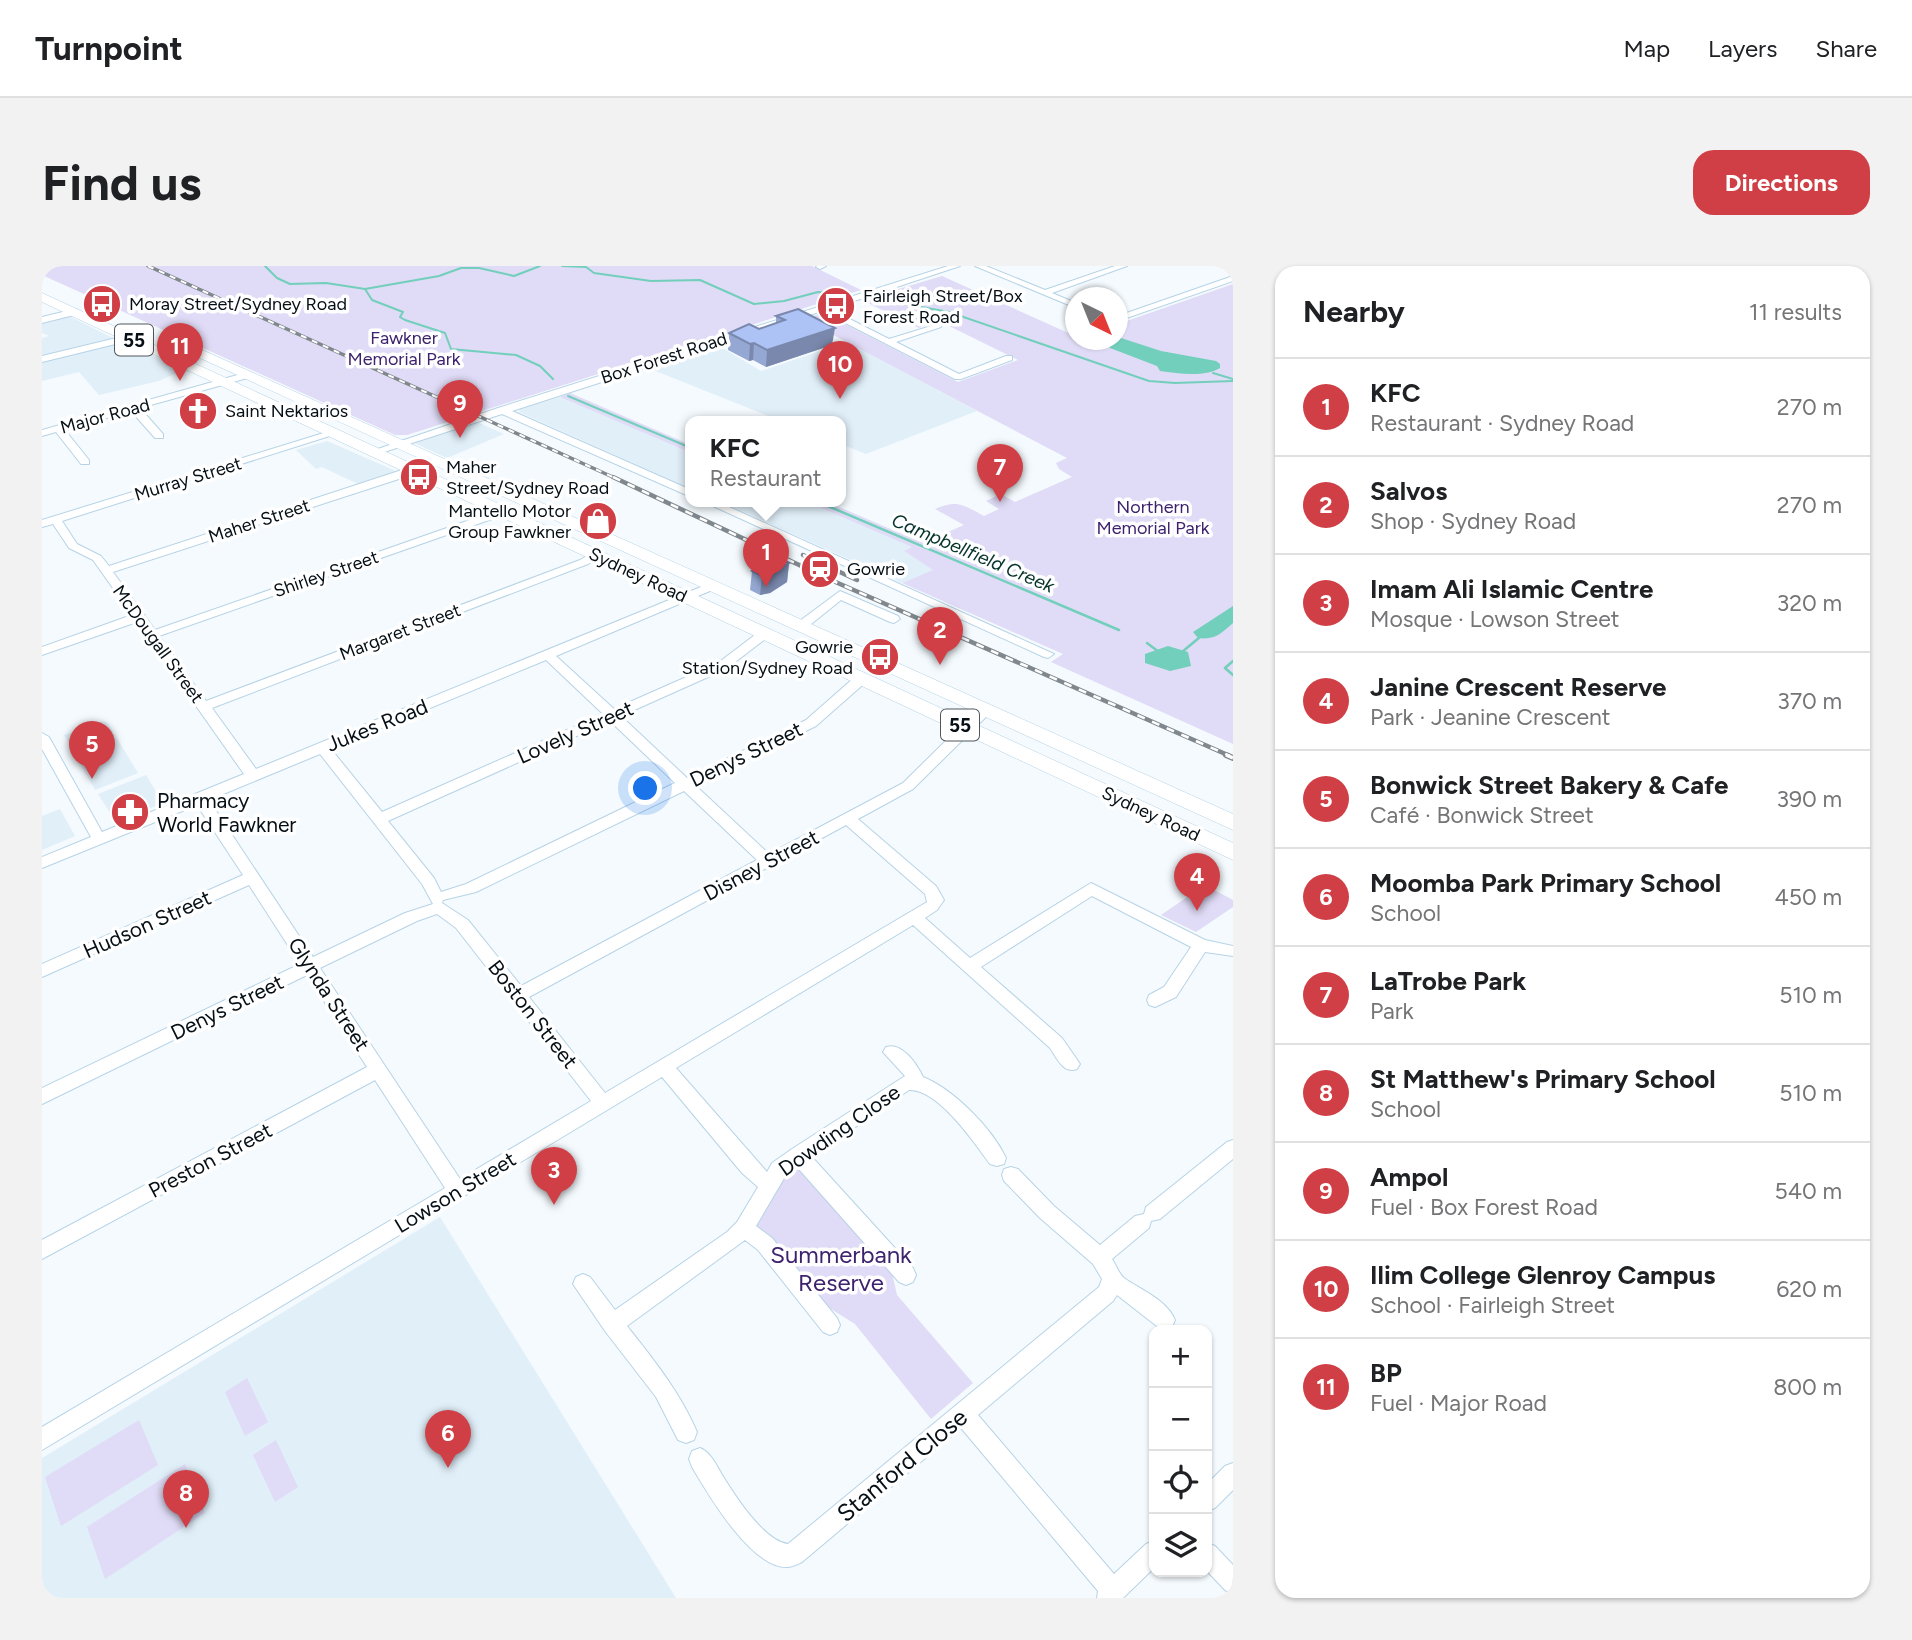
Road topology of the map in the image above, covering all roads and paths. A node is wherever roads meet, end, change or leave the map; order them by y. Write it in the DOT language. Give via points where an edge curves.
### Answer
graph roads {
  1 [pos="957,266"];
  2 [pos="1124,266"];
  3 [pos="984,267"];
  4 [pos="1233,278"];
  5 [pos="1044,293"];
  6 [pos="42,297"];
  7 [pos="1065,302"];
  8 [pos="821,308"];
  9 [pos="75,312"];
  10 [pos="1128,315"];
  11 [pos="42,320"];
  12 [pos="938,325"];
  13 [pos="152,331"];
  14 [pos="129,338"];
  15 [pos="888,342"];
  16 [pos="1009,358"];
  17 [pos="42,359"];
  18 [pos="248,375"];
  19 [pos="226,383"];
  20 [pos="134,408"];
  21 [pos="501,410"];
  22 [pos="59,429"];
  23 [pos="42,433"];
  24 [pos="334,433"];
  25 [pos="159,436"];
  26 [pos="397,442"];
  27 [pos="373,452"];
  28 [pos="85,462"];
  29 [pos="412,470"];
  30 [pos="685,491"];
  31 [pos="720,507"];
  32 [pos="500,510"];
  33 [pos="56,520"];
  34 [pos="42,524"];
  35 [pos="596,555"];
  36 [pos="106,571"];
  37 [pos="713,586"];
  38 [pos="687,598"];
  39 [pos="139,617"];
  40 [pos="894,619"];
  41 [pos="801,626"];
  42 [pos="764,634"];
  43 [pos="151,635"];
  44 [pos="42,651"];
  45 [pos="548,654"];
  46 [pos="1048,654"];
  47 [pos="861,679"];
  48 [pos="203,707"];
  49 [pos="985,710"];
  50 [pos="612,715"];
  51 [pos="967,728"];
  52 [pos="42,737"];
  53 [pos="323,748"];
  54 [pos="253,776"];
  55 [pos="685,784"];
  56 [pos="200,798"];
  57 [pos="847,818"];
  58 [pos="379,819"];
  59 [pos="1233,823"];
  60 [pos="99,839"];
  61 [pos="1233,852"];
  62 [pos="767,862"];
  63 [pos="42,863"];
  64 [pos="252,877"];
  65 [pos="443,901"];
  66 [pos="915,918"];
  67 [pos="461,924"];
  68 [pos="1202,945"];
  69 [pos="1229,951"];
  70 [pos="311,966"];
  71 [pos="970,966"];
  72 [pos="42,971"];
  73 [pos="519,995"];
  74 [pos="1155,1000"];
  75 [pos="892,1052"];
  76 [pos="1071,1064"];
  77 [pos="664,1067"];
  78 [pos="378,1070"];
  79 [pos="916,1081"];
  80 [pos="42,1096"];
  81 [pos="603,1103"];
  82 [pos="1233,1148"];
  83 [pos="798,1155"];
  84 [pos="997,1158"];
  85 [pos="1011,1175"];
  86 [pos="768,1184"];
  87 [pos="457,1190"];
  88 [pos="744,1228"];
  89 [pos="42,1250"];
  90 [pos="1100,1258"];
  91 [pos="906,1275"];
  92 [pos="1113,1282"];
  93 [pos="583,1284"];
  94 [pos="1164,1320"];
  95 [pos="612,1324"];
  96 [pos="830,1325"];
  97 [pos="963,1414"];
  98 [pos="686,1432"];
  99 [pos="42,1439"];
  100 [pos="701,1459"];
  101 [pos="1233,1474"];
  102 [pos="1212,1495"];
  103 [pos="1149,1557"];
  104 [pos="1212,1559"];
  105 [pos="1233,1582"];
  106 [pos="1110,1594"];
  1 -- 8 [label="street, Box Forest Road"];
  2 -- 5 [label="street"];
  3 -- 5 [label="street"];
  4 -- 10 [label="street"];
  5 -- 7 [label="street"];
  6 -- 9 [label="highway, Sydney Road / 55"];
  8 -- 15 [label="street"];
  8 -- 21 [label="street, Box Forest Road"];
  9 -- 11 [label="street"];
  9 -- 14 [label="highway, Sydney Road / 55"];
  12 -- 15 [label="street"];
  13 -- 18 [label="highway, Sydney Road / 55"];
  14 -- 17 [label="street"];
  14 -- 19 [label="highway, Sydney Road / 55"];
  15 -- 16 [label="street" via="958,377"];
  18 -- 19 [label="street, Major Road"];
  18 -- 26 [label="highway, Sydney Road / 55"];
  19 -- 20 [label="street, Major Road"];
  19 -- 24 [label="highway, Sydney Road / 55"];
  20 -- 22 [label="street, Major Road"];
  20 -- 25 [label="street"];
  21 -- 26 [label="street, Box Forest Road"];
  21 -- 30 [label="street"];
  22 -- 23 [label="street, Major Road"];
  22 -- 28 [label="street"];
  24 -- 27 [label="highway, Sydney Road / 55"];
  24 -- 33 [label="street, Murray Street"];
  26 -- 27 [label="street, Box Forest Road"];
  26 -- 37 [label="highway, Sydney Road / 55"];
  27 -- 29 [label="highway, Sydney Road / 55"];
  29 -- 32 [label="highway, Sydney Road / 55"];
  29 -- 36 [label="street, Maher Street"];
  31 -- 46 [label="street"];
  32 -- 35 [label="highway, Sydney Road / 55"];
  32 -- 43 [label="street, Shirley Street"];
  33 -- 34 [label="street, Murray Street"];
  33 -- 36 [label="street, McDougall Street" via="73,545 97,558"];
  35 -- 38 [label="highway, Sydney Road / 55"];
  35 -- 48 [label="street, Margaret Street"];
  36 -- 39 [label="street, McDougall Street"];
  37 -- 38 [label="street, Jukes Road"];
  37 -- 41 [label="highway, Sydney Road / 55"];
  38 -- 42 [label="highway, Sydney Road / 55"];
  38 -- 45 [label="street, Jukes Road"];
  39 -- 43 [label="street, McDougall Street"];
  39 -- 44 [label="street"];
  40 -- 41 [label="street" via="840,595"];
  41 -- 49 [label="highway, Sydney Road / 55"];
  42 -- 47 [label="highway, Sydney Road / 55"];
  42 -- 50 [label="street, Lovely Street" via="722,666"];
  43 -- 48 [label="street, McDougall Street"];
  45 -- 50 [label="street"];
  45 -- 53 [label="street, Jukes Road"];
  47 -- 51 [label="highway, Sydney Road / 55"];
  47 -- 55 [label="street, Denys Street" via="814,720"];
  48 -- 54 [label="street, McDougall Street"];
  49 -- 51 [label="street, Disney Street"];
  49 -- 59 [label="highway, Sydney Road / 55"];
  50 -- 55 [label="street"];
  50 -- 58 [label="street, Lovely Street"];
  51 -- 57 [label="street, Disney Street" via="913,782"];
  51 -- 61 [label="highway, Sydney Road / 55"];
  52 -- 60 [label="street"];
  53 -- 54 [label="street, Jukes Road"];
  53 -- 58 [label="street"];
  54 -- 56 [label="street, Jukes Road"];
  55 -- 62 [label="street"];
  55 -- 65 [label="street, Denys Street"];
  56 -- 60 [label="street, Jukes Road"];
  56 -- 64 [label="street, Glynda Street"];
  57 -- 62 [label="street, Disney Street"];
  57 -- 66 [label="street, Lowson Street" via="931,890 936,900"];
  58 -- 65 [label="street"];
  60 -- 63 [label="street, Jukes Road"];
  62 -- 73 [label="street, Disney Street"];
  64 -- 70 [label="street, Glynda Street"];
  64 -- 72 [label="street, Hudson Street"];
  65 -- 67 [label="street, Boston Street"];
  65 -- 70 [label="street, Denys Street"];
  66 -- 71 [label="street"];
  66 -- 77 [label="street, Lowson Street"];
  67 -- 73 [label="street, Boston Street"];
  68 -- 69 [label="street"];
  68 -- 71 [label="street" via="1091,889"];
  68 -- 74 [label="street" via="1170,992"];
  70 -- 78 [label="street, Glynda Street"];
  70 -- 80 [label="street, Denys Street"];
  71 -- 76 [label="street" via="1056,1043"];
  73 -- 81 [label="street, Boston Street"];
  75 -- 79 [label="street, Dowding Close"];
  77 -- 81 [label="street, Lowson Street"];
  77 -- 86 [label="street"];
  78 -- 87 [label="street, Glynda Street"];
  78 -- 89 [label="street, Preston Street"];
  79 -- 83 [label="street, Dowding Close" via="906,1083"];
  79 -- 84 [label="street, Dowding Close" via="927,1084 954,1108"];
  81 -- 87 [label="street, Lowson Street"];
  82 -- 90 [label="street"];
  83 -- 86 [label="street, Dowding Close"];
  83 -- 91 [label="street"];
  85 -- 90 [label="street"];
  86 -- 88 [label="street, Dowding Close"];
  87 -- 99 [label="street, Lowson Street"];
  88 -- 95 [label="street, Dowding Close"];
  88 -- 96 [label="street" via="765,1244"];
  90 -- 92 [label="street"];
  92 -- 94 [label="street"];
  92 -- 97 [label="street, Stanford Close" via="1106,1294"];
  93 -- 95 [label="street"];
  95 -- 98 [label="street" via="663,1390"];
  97 -- 100 [label="street, Stanford Close" via="803,1548 785,1556 765,1546 741,1520"];
  97 -- 106 [label="street"];
  101 -- 102 [label="street"];
  103 -- 106 [label="street"];
  104 -- 105 [label="street"];
}
